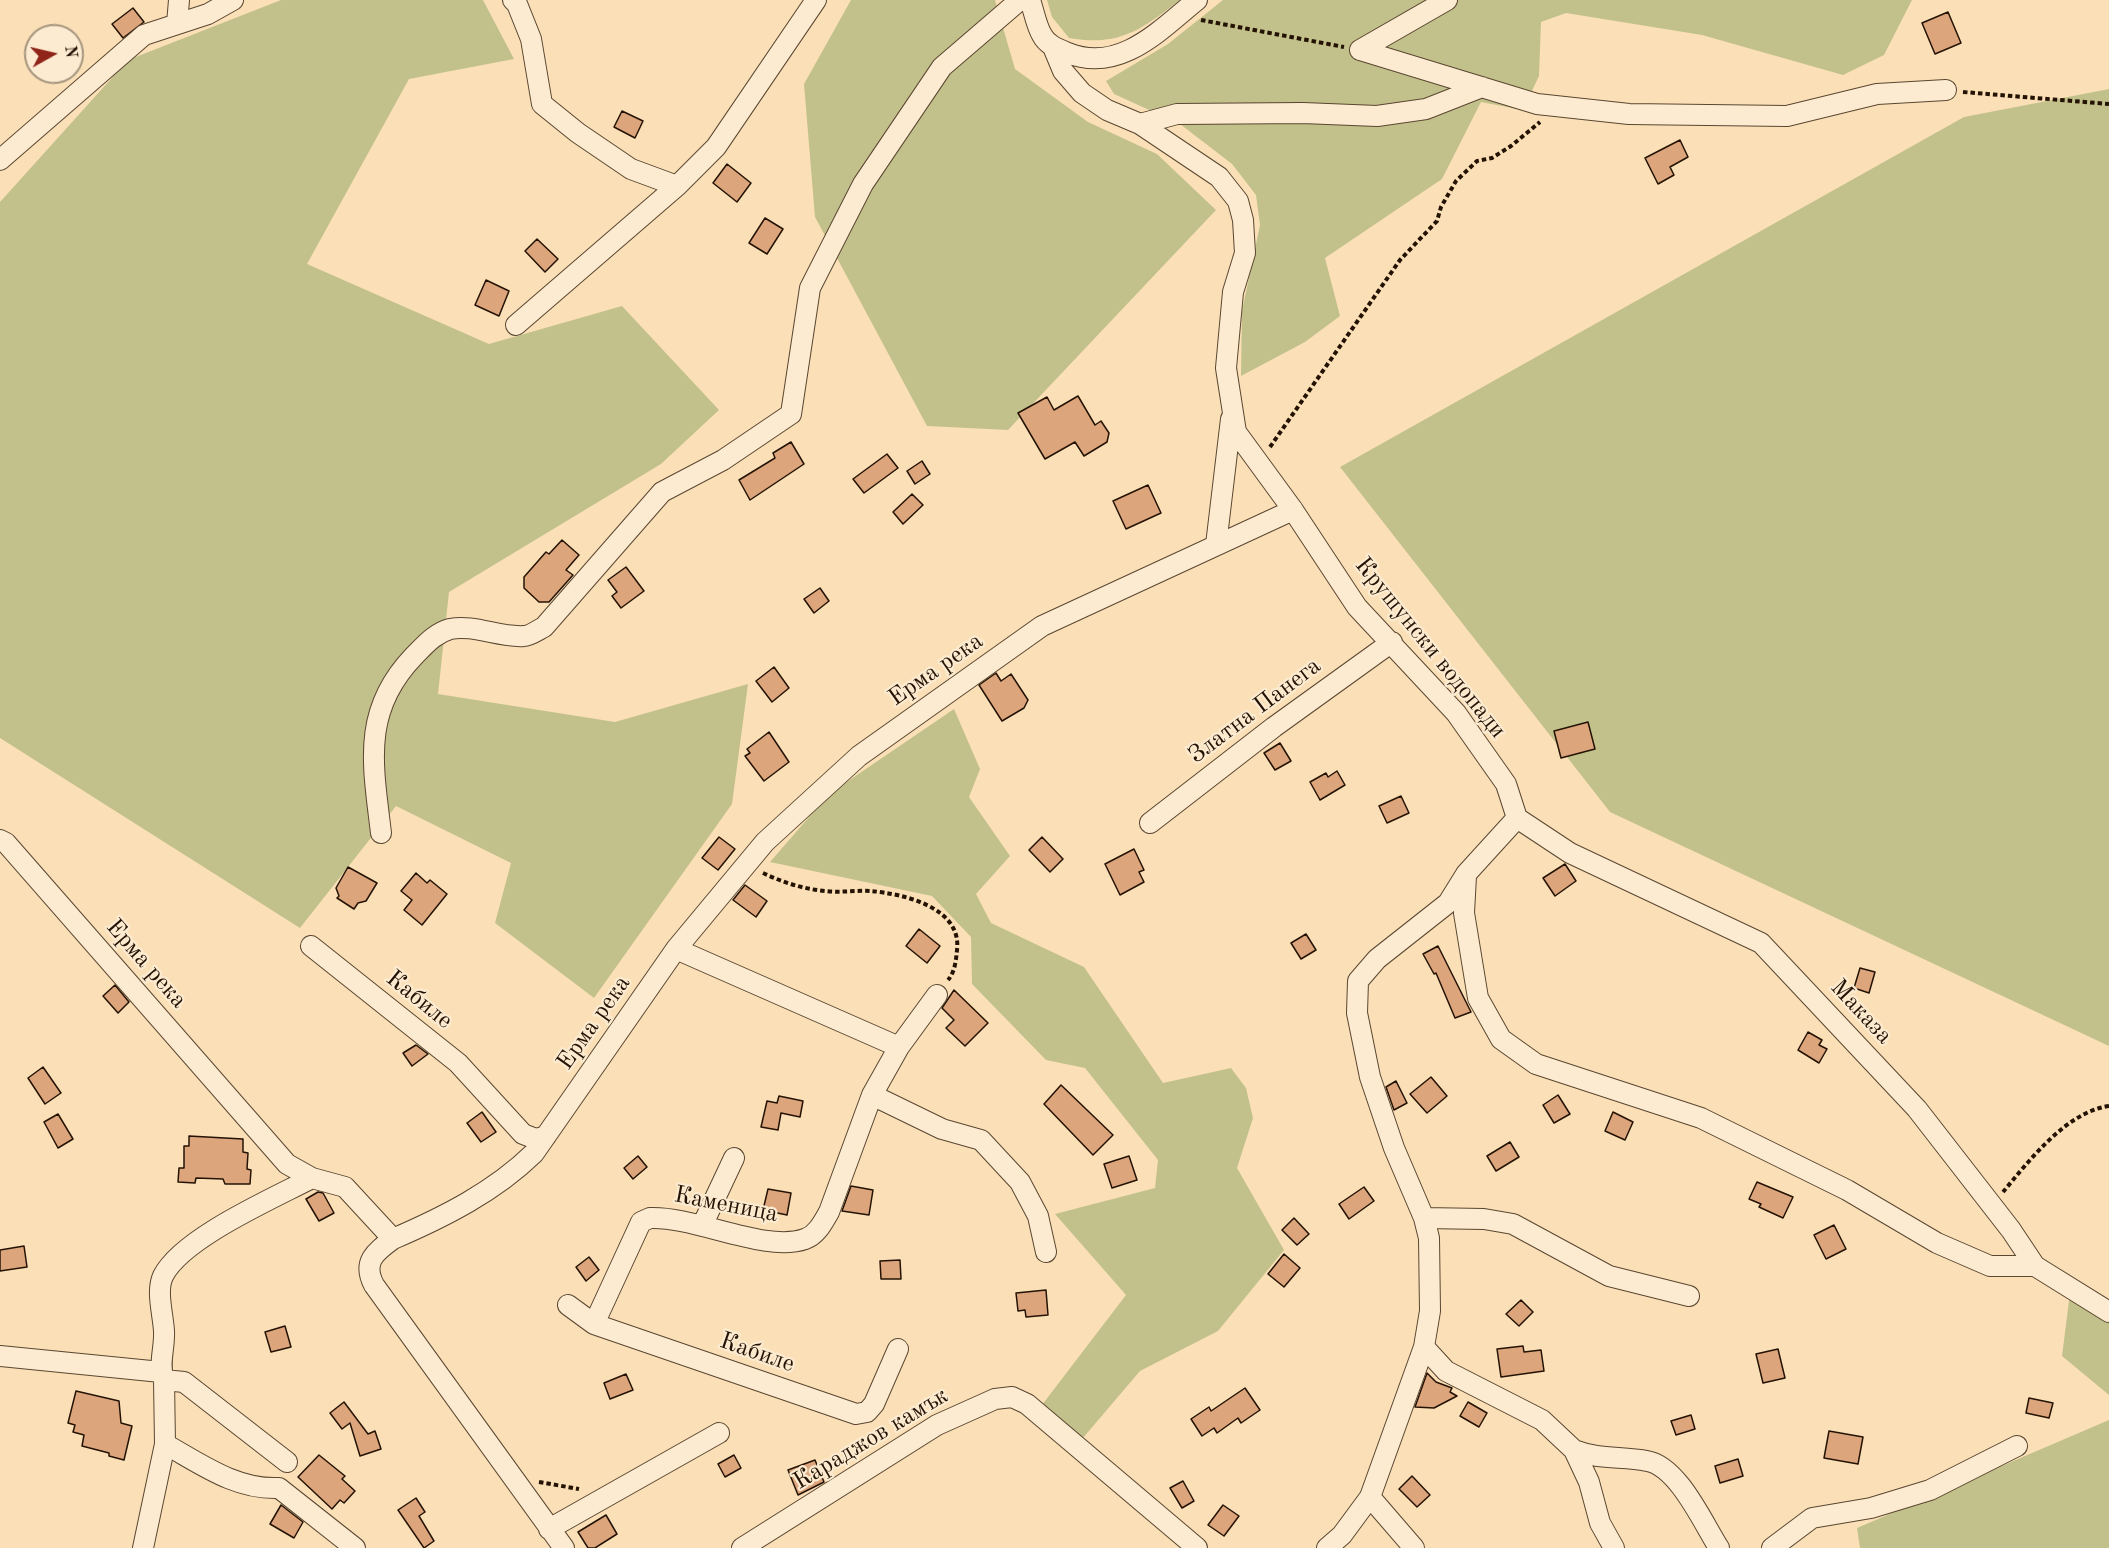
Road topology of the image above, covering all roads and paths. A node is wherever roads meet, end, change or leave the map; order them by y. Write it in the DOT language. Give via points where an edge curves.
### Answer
graph roads {
  1 [pos="178,0"];
  2 [pos="233,0"];
  3 [pos="513,0"];
  4 [pos="816,0"];
  5 [pos="1020,0"];
  6 [pos="1030,0"];
  7 [pos="1197,0"];
  8 [pos="1447,0"];
  9 [pos="1171,22"];
  10 [pos="177,24"];
  11 [pos="1053,47"];
  12 [pos="1360,50"];
  13 [pos="1482,87"];
  14 [pos="1946,90"];
  15 [pos="2109,104"];
  16 [pos="1558,106"];
  17 [pos="1140,124"];
  18 [pos="0,160"];
  19 [pos="677,186"];
  20 [pos="516,325"];
  21 [pos="1232,410"];
  22 [pos="1259,464"];
  23 [pos="1293,510"];
  24 [pos="1216,545"];
  25 [pos="1392,642"];
  26 [pos="1518,818"];
  27 [pos="1150,823"];
  28 [pos="381,833"];
  29 [pos="0,840"];
  30 [pos="746,865"];
  31 [pos="1466,874"];
  32 [pos="311,946"];
  33 [pos="676,948"];
  34 [pos="937,995"];
  35 [pos="899,1047"];
  36 [pos="872,1095"];
  37 [pos="2109,1106"];
  38 [pos="546,1136"];
  39 [pos="734,1158"];
  40 [pos="312,1178"];
  41 [pos="1992,1206"];
  42 [pos="1424,1218"];
  43 [pos="702,1226"];
  44 [pos="393,1239"];
  45 [pos="1046,1252"];
  46 [pos="2035,1266"];
  47 [pos="1689,1296"];
  48 [pos="568,1305"];
  49 [pos="2109,1311"];
  50 [pos="594,1324"];
  51 [pos="1424,1347"];
  52 [pos="898,1349"];
  53 [pos="0,1356"];
  54 [pos="163,1376"];
  55 [pos="719,1433"];
  56 [pos="165,1444"];
  57 [pos="2017,1446"];
  58 [pos="1574,1450"];
  59 [pos="287,1462"];
  60 [pos="512,1477"];
  61 [pos="586,1490"];
  62 [pos="1370,1497"];
  63 [pos="549,1529"];
  64 [pos="143,1548"];
  65 [pos="355,1548"];
  66 [pos="564,1548"];
  67 [pos="742,1548"];
  68 [pos="1197,1548"];
  69 [pos="1327,1548"];
  70 [pos="1414,1548"];
  71 [pos="1614,1548"];
  72 [pos="1719,1548"];
  73 [pos="1772,1548"];
  1 -- 10 [label="street"];
  2 -- 10 [label="street" via="208,14"];
  3 -- 19 [label="street" via="531,39 543,104 631,169"];
  4 -- 19 [label="street" via="716,147"];
  5 -- 28 [label="street" via="942,67 862,184 810,288 791,414 723,460 662,492 544,627 525,637 451,629 434,636 411,659 386,693 376,728 372,759"];
  6 -- 11 [label="street, Крушунски водопади" via="1042,36"];
  7 -- 9 [label="street"];
  8 -- 12 [label="street"];
  9 -- 11 [label="street" via="1151,40 1117,55 1097,58"];
  9 -- 12 [label="path"];
  10 -- 18 [label="street" via="144,35"];
  11 -- 17 [label="street, Крушунски водопади" via="1063,71 1082,93 1107,110"];
  12 -- 13 [label="street"];
  13 -- 16 [label="street" via="1537,104"];
  13 -- 17 [label="street" via="1426,109 1377,116 1177,114"];
  14 -- 15 [label="path"];
  14 -- 16 [label="street" via="1876,94 1787,116 1629,114"];
  16 -- 22 [label="path" via="1511,146 1477,161 1456,181 1437,220 1400,260"];
  17 -- 21 [label="street, Крушунски водопади" via="1219,177 1238,201 1245,254 1233,292 1226,368"];
  19 -- 20 [label="street"];
  21 -- 22 [label="street, Крушунски водопади" via="1236,432"];
  21 -- 24 [label="street"];
  22 -- 23 [label="street, Крушунски водопади"];
  23 -- 24 [label="street, Ерма река"];
  23 -- 25 [label="street, Крушунски водопади" via="1357,607"];
  24 -- 30 [label="street, Ерма река" via="1042,627 859,756 765,842"];
  25 -- 26 [label="street, Крушунски водопади" via="1469,731 1506,784"];
  25 -- 27 [label="street, Златна Панега"];
  26 -- 31 [label="street"];
  26 -- 41 [label="street, Маказа" via="1570,853 1761,943 1917,1109"];
  29 -- 40 [label="street, Ерма река" via="287,1164"];
  30 -- 33 [label="street, Ерма река"];
  30 -- 34 [label="path" via="782,882 825,891 906,896 932,908 949,921 958,941 951,977"];
  31 -- 42 [label="street" via="1448,903 1377,959 1358,981 1357,1013 1370,1077"];
  31 -- 46 [label="street" via="1464,913 1478,998 1501,1039 1536,1064 1701,1118 1847,1190 1937,1243 1990,1266"];
  32 -- 38 [label="street, Кабиле" via="458,1063 523,1134 536,1139"];
  33 -- 35 [label="street"];
  33 -- 38 [label="street, Ерма река"];
  34 -- 35 [label="street, Каменица"];
  35 -- 36 [label="street, Каменица"];
  36 -- 43 [label="street, Каменица" via="829,1212 807,1239 781,1243"];
  36 -- 45 [label="street" via="942,1129 981,1140 1020,1182 1038,1216"];
  37 -- 41 [label="path" via="2087,1113 2038,1148"];
  38 -- 44 [label="street, Ерма река" via="514,1172 448,1215"];
  39 -- 43 [label="street"];
  40 -- 44 [label="street, Ерма река" via="345,1187"];
  40 -- 54 [label="street" via="211,1232 180,1255 163,1277"];
  41 -- 46 [label="street, Маказа"];
  42 -- 47 [label="street" via="1484,1219 1513,1224 1610,1276"];
  42 -- 51 [label="street" via="1429,1238 1430,1311"];
  43 -- 50 [label="street, Каменица" via="658,1217 641,1222"];
  44 -- 60 [label="street" via="373,1253 369,1275"];
  46 -- 49 [label="street, Маказа"];
  48 -- 50 [label="street, Кабиле"];
  50 -- 52 [label="street, Кабиле" via="856,1414 867,1412 874,1404"];
  51 -- 58 [label="street" via="1446,1371 1542,1420"];
  51 -- 62 [label="street"];
  53 -- 54 [label="street"];
  54 -- 56 [label="street"];
  54 -- 59 [label="street" via="184,1382"];
  55 -- 63 [label="street"];
  56 -- 64 [label="street"];
  56 -- 65 [label="street" via="236,1482 261,1489 279,1488"];
  57 -- 73 [label="street" via="1930,1490 1871,1508 1812,1518"];
  58 -- 71 [label="street" via="1589,1482 1600,1523"];
  58 -- 72 [label="street" via="1591,1457 1648,1461 1662,1466 1687,1495"];
  60 -- 61 [label="path"];
  60 -- 63 [label="street"];
  62 -- 69 [label="street" via="1342,1535"];
  62 -- 70 [label="street"];
  63 -- 66 [label="street"];
  67 -- 68 [label="street, Караджов камък" via="937,1425 995,1399 1012,1397 1027,1404"];
}
